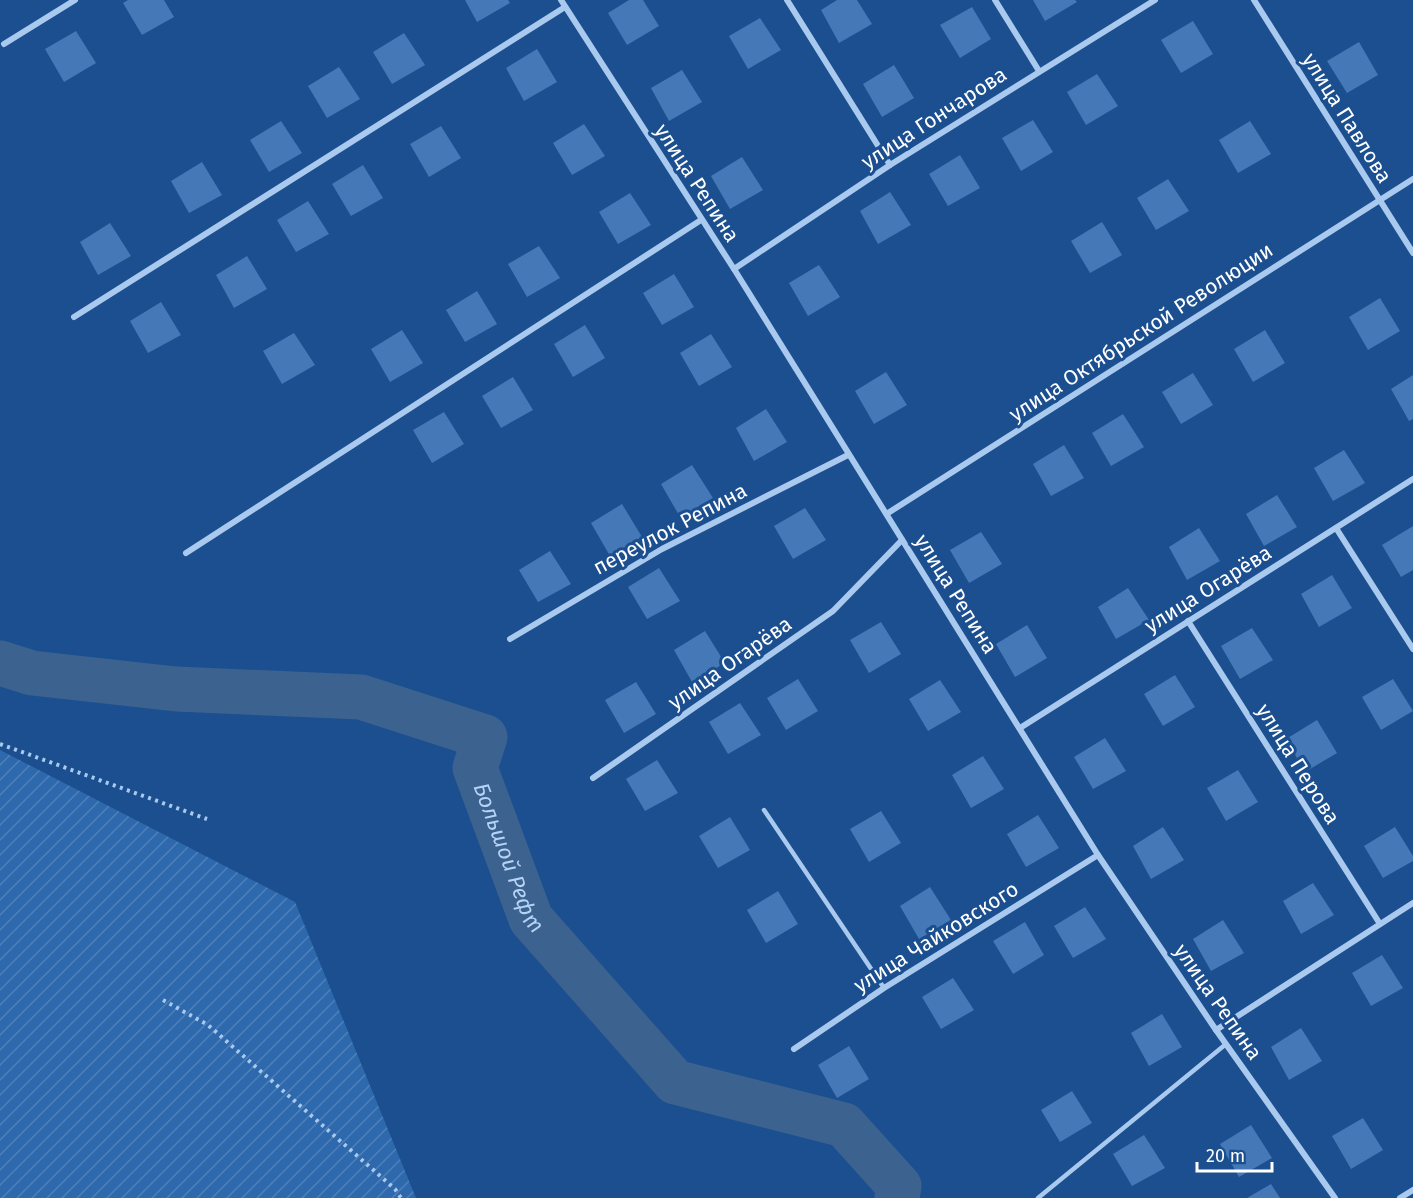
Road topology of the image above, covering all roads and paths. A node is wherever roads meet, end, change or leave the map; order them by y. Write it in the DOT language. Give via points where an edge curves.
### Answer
graph roads {
  1 [pos="75,0"];
  2 [pos="561,0"];
  3 [pos="787,0"];
  4 [pos="995,0"];
  5 [pos="1155,0"];
  6 [pos="1254,0"];
  7 [pos="565,7"];
  8 [pos="4,44"];
  9 [pos="1039,71"];
  10 [pos="890,165"];
  11 [pos="1413,179"];
  12 [pos="1380,200"];
  13 [pos="701,220"];
  14 [pos="1413,253"];
  15 [pos="734,269"];
  16 [pos="74,317"];
  17 [pos="848,455"];
  18 [pos="1413,479"];
  19 [pos="888,513"];
  20 [pos="1336,528"];
  21 [pos="902,540"];
  22 [pos="186,553"];
  23 [pos="1188,621"];
  24 [pos="510,639"];
  25 [pos="1413,649"];
  26 [pos="1020,728"];
  27 [pos="0,744"];
  28 [pos="593,778"];
  29 [pos="764,810"];
  30 [pos="207,819"];
  31 [pos="1098,855"];
  32 [pos="1413,903"];
  33 [pos="1380,924"];
  34 [pos="884,988"];
  35 [pos="163,1000"];
  36 [pos="1216,1030"];
  37 [pos="1226,1044"];
  38 [pos="794,1049"];
  39 [pos="1413,1190"];
  40 [pos="401,1198"];
  41 [pos="1038,1198"];
  42 [pos="1335,1198"];
  43 [pos="1400,1198"];
  1 -- 8 [label="street"];
  2 -- 7 [label="street, улица Репина"];
  3 -- 10 [label="street"];
  4 -- 9 [label="street"];
  5 -- 9 [label="street, улица Гончарова"];
  6 -- 12 [label="street, улица Павлова"];
  7 -- 13 [label="street, улица Репина"];
  7 -- 16 [label="street"];
  9 -- 10 [label="street, улица Гончарова"];
  10 -- 15 [label="street, улица Гончарова"];
  11 -- 12 [label="street, улица Октябрьской Революции"];
  12 -- 14 [label="street, улица Павлова"];
  12 -- 19 [label="street, улица Октябрьской Революции"];
  13 -- 15 [label="street, улица Репина"];
  13 -- 22 [label="street"];
  15 -- 17 [label="street, улица Репина"];
  17 -- 19 [label="street, улица Репина"];
  17 -- 24 [label="street, переулок Репина" via="662,549"];
  18 -- 20 [label="street, улица Огарёва"];
  19 -- 21 [label="street, улица Репина"];
  20 -- 23 [label="street, улица Огарёва"];
  20 -- 25 [label="street"];
  21 -- 26 [label="street, улица Репина"];
  21 -- 28 [label="street, улица Огарёва" via="833,611"];
  23 -- 26 [label="street, улица Огарёва"];
  23 -- 33 [label="street, улица Перова"];
  26 -- 31 [label="street, улица Репина"];
  27 -- 30 [label="path"];
  29 -- 34 [label="lane"];
  31 -- 34 [label="street, улица Чайковского"];
  31 -- 36 [label="street, улица Репина"];
  32 -- 33 [label="street"];
  33 -- 36 [label="street"];
  34 -- 38 [label="street, улица Чайковского"];
  35 -- 40 [label="path" via="208,1025"];
  36 -- 37 [label="street, улица Репина"];
  37 -- 41 [label="lane"];
  37 -- 42 [label="street, улица Репина"];
  39 -- 43 [label="street"];
}
